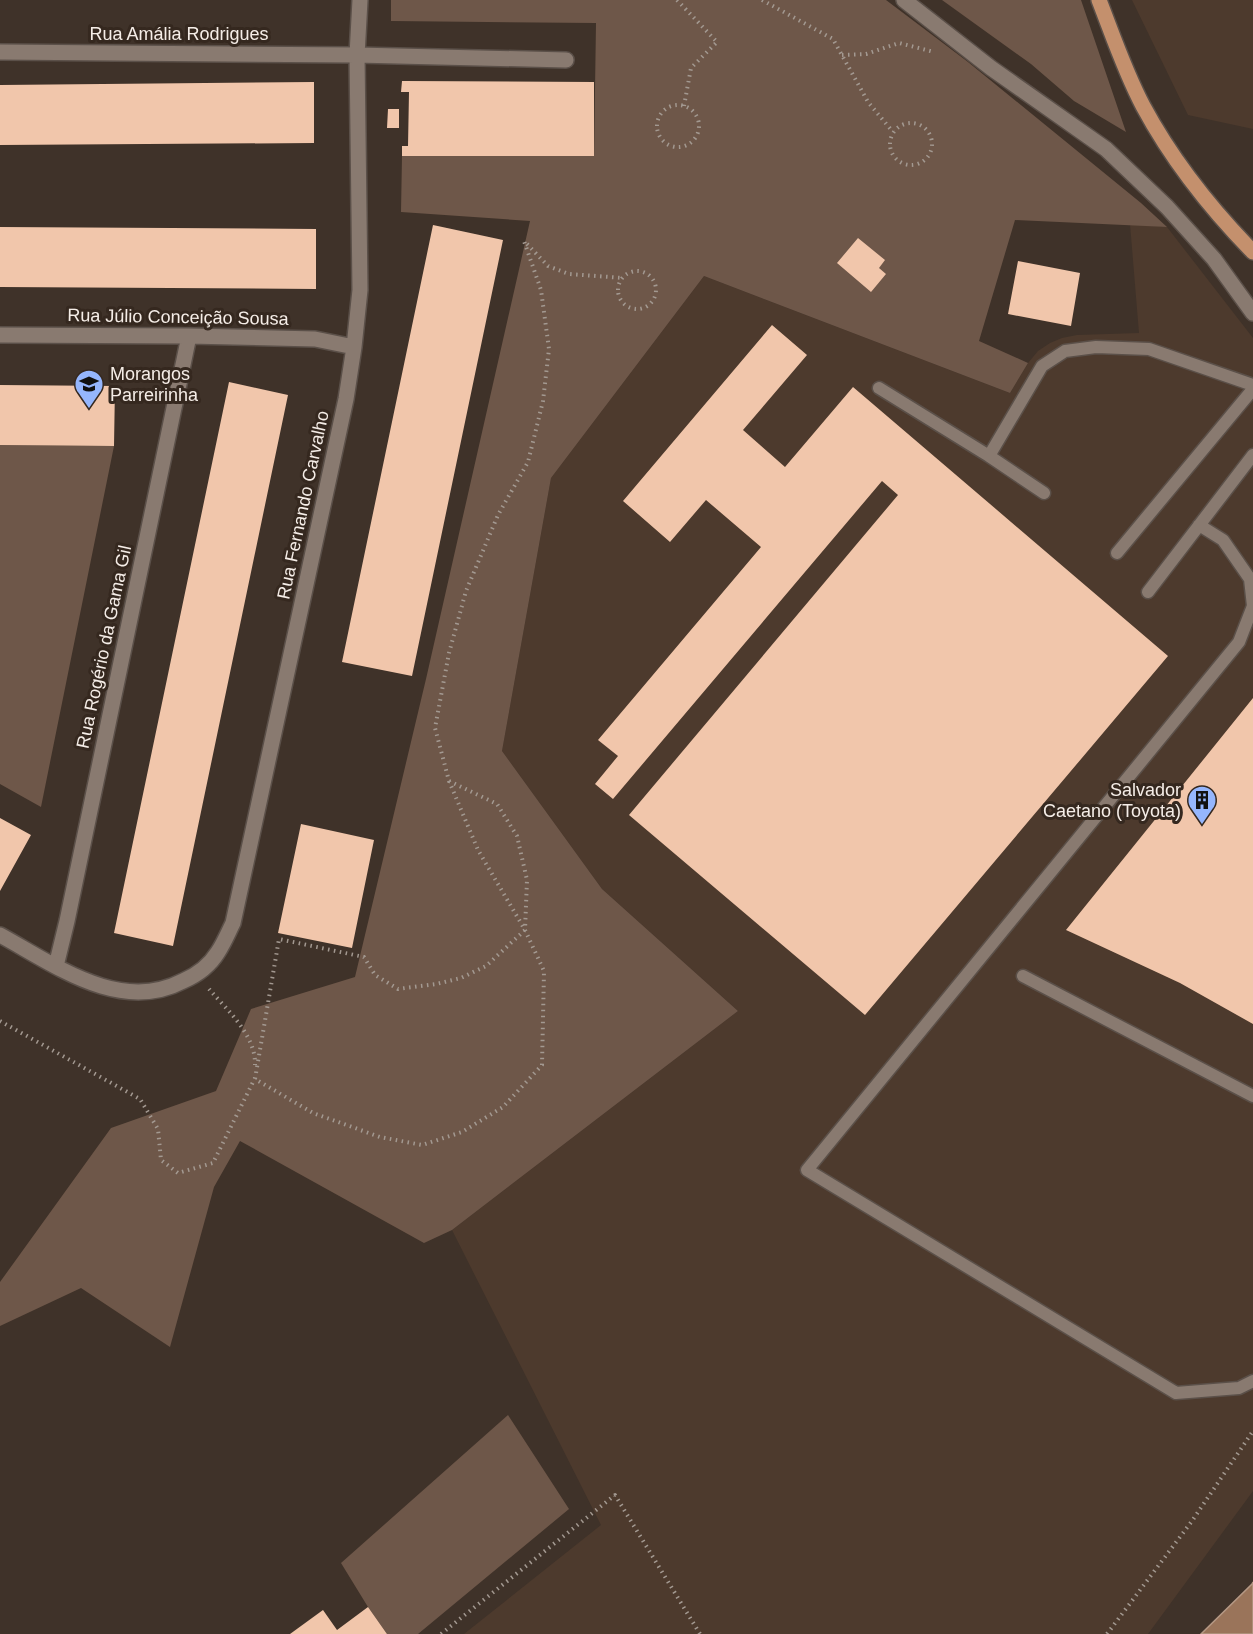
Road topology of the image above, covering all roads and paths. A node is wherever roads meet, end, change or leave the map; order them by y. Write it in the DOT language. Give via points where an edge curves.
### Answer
graph roads {
  1 [pos="360,0"];
  2 [pos="677,0"];
  3 [pos="762,0"];
  4 [pos="904,0"];
  5 [pos="1099,0"];
  6 [pos="0,52"];
  7 [pos="937,53"];
  8 [pos="357,55"];
  9 [pos="841,55"];
  10 [pos="566,60"];
  11 [pos="684,106"];
  12 [pos="893,132"];
  13 [pos="1253,252"];
  14 [pos="623,278"];
  15 [pos="1253,312"];
  16 [pos="0,335"];
  17 [pos="189,336"];
  18 [pos="354,347"];
  19 [pos="1253,385"];
  20 [pos="879,388"];
  21 [pos="1253,389"];
  22 [pos="1253,455"];
  23 [pos="989,456"];
  24 [pos="1044,493"];
  25 [pos="1199,525"];
  26 [pos="1117,553"];
  27 [pos="1148,592"];
  28 [pos="449,782"];
  29 [pos="525,930"];
  30 [pos="0,936"];
  31 [pos="56,966"];
  32 [pos="197,975"];
  33 [pos="1023,976"];
  34 [pos="0,1022"];
  35 [pos="255,1079"];
  36 [pos="1253,1096"];
  37 [pos="1253,1381"];
  38 [pos="1253,1431"];
  39 [pos="441,1634"];
  40 [pos="700,1634"];
  41 [pos="1107,1634"];
  1 -- 8 [label="street, Rua Fernando Carvalho"];
  2 -- 11 [label="path" via="717,42 691,68"];
  3 -- 9 [label="path" via="832,39"];
  4 -- 15 [label="street" via="991,68 1106,149 1214,259"];
  5 -- 13 [label="main road" via="1134,87 1167,147 1188,178"];
  6 -- 8 [label="street, Rua Amália Rodrigues"];
  7 -- 9 [label="path" via="899,44 866,54"];
  8 -- 10 [label="street, Rua Amália Rodrigues"];
  8 -- 18 [label="street, Rua Fernando Carvalho" via="360,290"];
  9 -- 12 [label="path" via="868,102"];
  11 -- 11 [label="path" via="698,121 696,135 687,144 673,146 658,134 658,119 670,106"];
  12 -- 12 [label="path" via="905,123 923,126 933,143 928,157 914,166 900,162 890,147"];
  14 -- 14 [label="path" via="618,290 621,301 638,309 652,302 655,287 649,276 634,272"];
  14 -- 28 [label="path" via="569,274 548,266 524,241 541,290 549,349 543,401 528,462 498,515 466,591 449,652 435,728"];
  16 -- 17 [label="street, Rua Júlio Conceição Sousa"];
  17 -- 18 [label="street, Rua Júlio Conceição Sousa" via="315,339"];
  17 -- 31 [label="street, Rua Rogério da Gama Gil"];
  18 -- 32 [label="street, Rua Fernando Carvalho" via="233,923 217,954"];
  19 -- 23 [label="lane" via="1149,349 1096,347 1065,351 1042,366"];
  20 -- 23 [label="lane"];
  21 -- 26 [label="lane"];
  22 -- 25 [label="lane"];
  23 -- 24 [label="lane"];
  25 -- 27 [label="lane"];
  25 -- 37 [label="lane" via="1223,540 1250,579 1253,606 1239,642 807,1170 1176,1393 1239,1388"];
  28 -- 29 [label="path" via="478,850"];
  28 -- 29 [label="path" via="497,804 518,836 527,880"];
  29 -- 35 [label="path" via="486,966 461,978 398,989 375,975 364,957 279,939"];
  29 -- 35 [label="path" via="544,970 542,1065 503,1107 462,1132 422,1145 380,1137 313,1113"];
  30 -- 31 [label="street, Rua Fernando Carvalho"];
  31 -- 32 [label="street, Rua Fernando Carvalho" via="95,984 132,993 175,986"];
  32 -- 35 [label="path" via="243,1029 256,1053"];
  33 -- 36 [label="lane"];
  34 -- 35 [label="path" via="140,1099 158,1129 161,1160 178,1173 213,1163"];
  38 -- 41 [label="path" via="1192,1521"];
  39 -- 40 [label="path" via="615,1495"];
}
